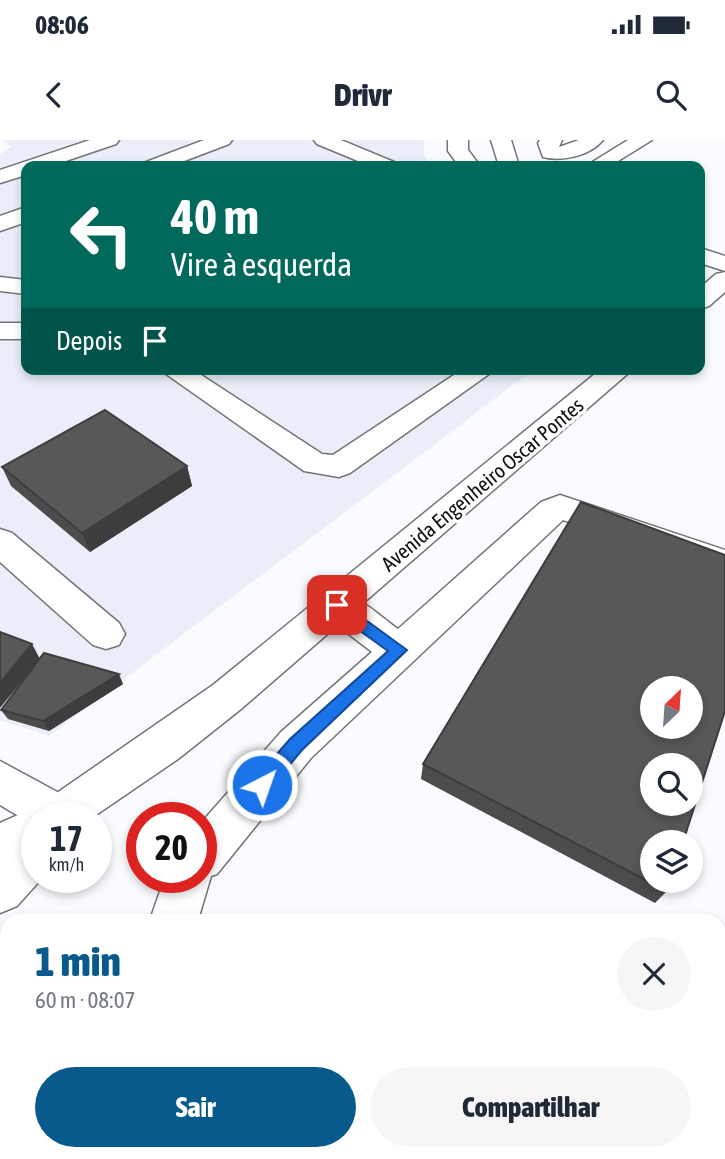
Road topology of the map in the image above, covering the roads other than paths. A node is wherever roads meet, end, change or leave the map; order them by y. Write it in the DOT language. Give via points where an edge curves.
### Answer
graph roads {
  1 [pos="109,140"];
  2 [pos="222,140"];
  3 [pos="324,140"];
  4 [pos="458,140"];
  5 [pos="501,140"];
  6 [pos="593,140"];
  7 [pos="642,140"];
  8 [pos="655,140"];
  9 [pos="547,151"];
  10 [pos="351,152"];
  11 [pos="34,156"];
  12 [pos="166,161"];
  13 [pos="332,161"];
  14 [pos="374,161"];
  15 [pos="466,161"];
  16 [pos="507,161"];
  17 [pos="605,161"];
  18 [pos="619,161"];
  19 [pos="21,170"];
  20 [pos="0,177"];
  21 [pos="21,217"];
  22 [pos="0,225"];
  23 [pos="725,242"];
  24 [pos="705,247"];
  25 [pos="705,257"];
  26 [pos="725,264"];
  27 [pos="725,279"];
  28 [pos="0,284"];
  29 [pos="21,286"];
  30 [pos="705,297"];
  31 [pos="0,331"];
  32 [pos="21,331"];
  33 [pos="182,375"];
  34 [pos="473,375"];
  35 [pos="612,375"];
  36 [pos="0,542"];
  37 [pos="725,563"];
  38 [pos="337,605"];
  39 [pos="106,634"];
  40 [pos="399,650"];
  41 [pos="0,781"];
  42 [pos="29,802"];
  43 [pos="84,802"];
  44 [pos="21,838"];
  45 [pos="217,839"];
  46 [pos="0,848"];
  47 [pos="21,864"];
  48 [pos="0,889"];
  49 [pos="183,893"];
  50 [pos="176,914"];
  1 -- 11 [label="main road" via="52,159"];
  2 -- 12 [label="main road"];
  3 -- 10 [label="main road"];
  4 -- 15 [label="main road" via="458,150"];
  5 -- 16 [label="main road"];
  6 -- 9 [label="main road" via="574,152"];
  7 -- 17 [label="main road"];
  8 -- 18 [label="main road"];
  10 -- 13 [label="main road"];
  10 -- 14 [label="main road"];
  19 -- 20 [label="main road"];
  21 -- 22 [label="main road"];
  23 -- 24 [label="main road"];
  25 -- 26 [label="main road"];
  27 -- 30 [label="main road"];
  28 -- 29 [label="main road"];
  31 -- 32 [label="main road"];
  33 -- 34 [label="main road" via="315,464 339,466"];
  35 -- 38 [label="main road, Avenida Engenheiro Oscar Pontes"];
  36 -- 39 [label="main road"];
  37 -- 40 [label="main road" via="560,507"];
  38 -- 40 [label="main road"];
  38 -- 43 [label="main road, Avenida Engenheiro Oscar Pontes" via="228,697"];
  40 -- 45 [label="main road" via="296,745"];
  41 -- 42 [label="main road"];
  44 -- 46 [label="main road, Avenida Engenheiro Oscar Pontes"];
  47 -- 48 [label="main road, Avenida Engenheiro Oscar Pontes"];
  49 -- 50 [label="main road"];
}
